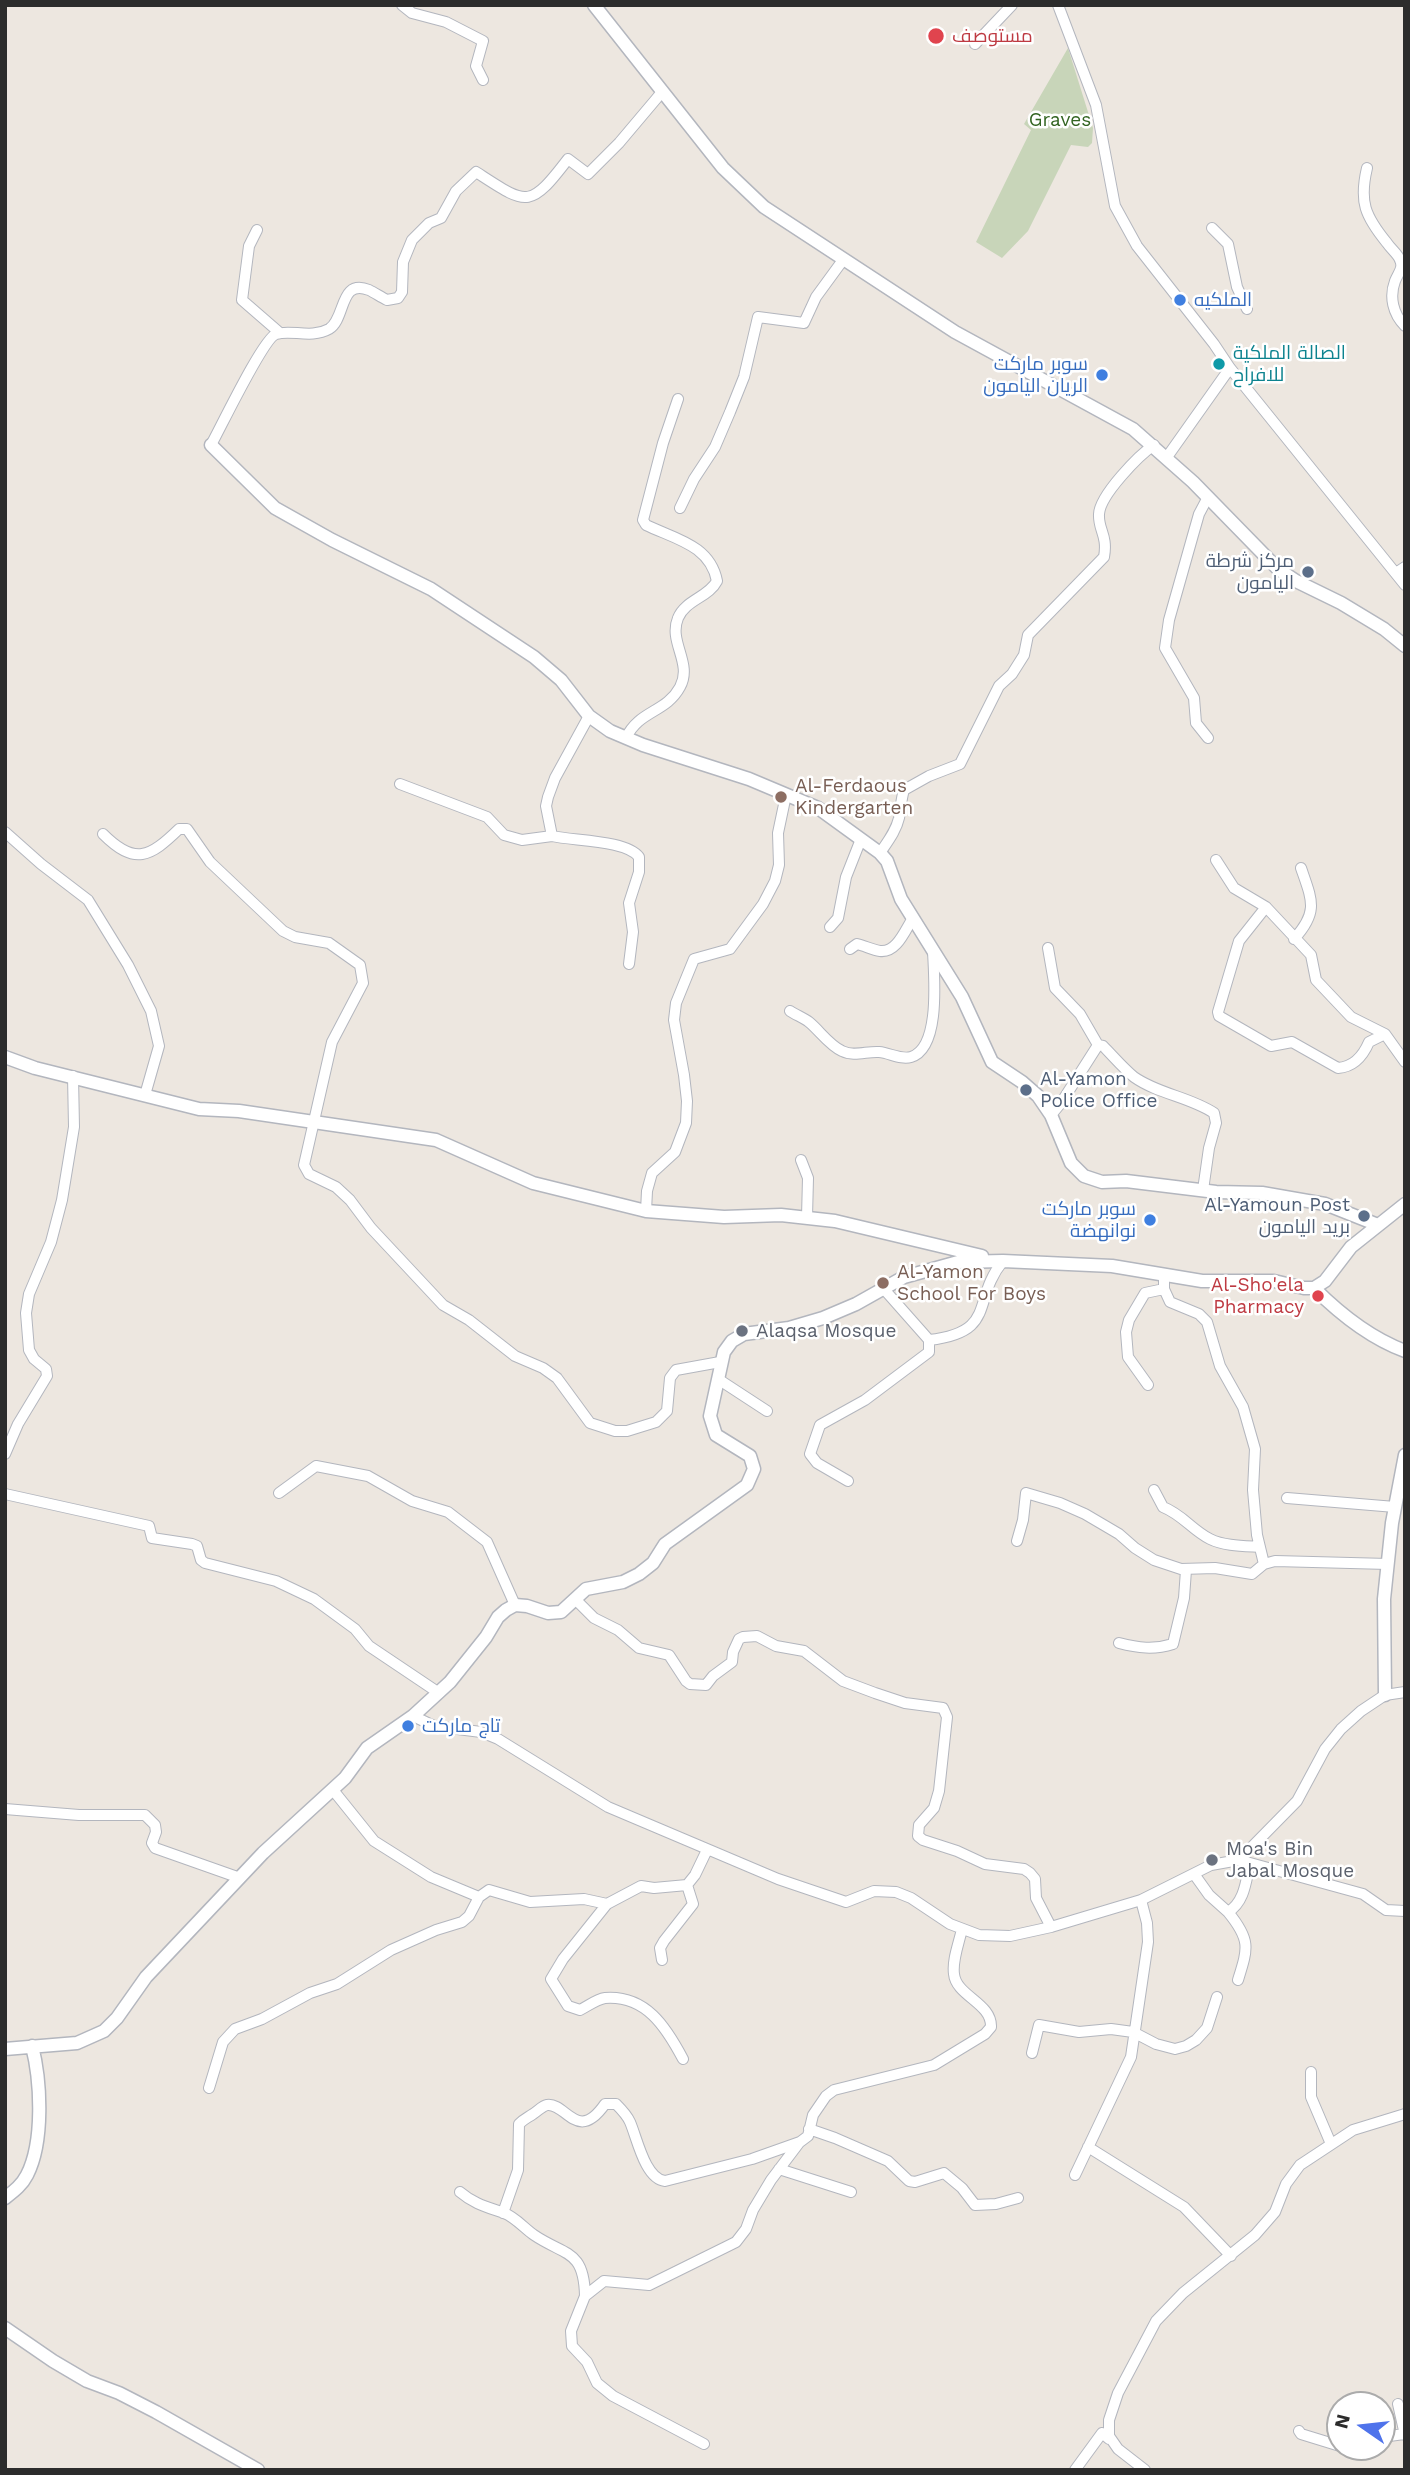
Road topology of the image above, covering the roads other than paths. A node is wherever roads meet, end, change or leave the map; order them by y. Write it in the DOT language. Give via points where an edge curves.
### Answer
graph roads {
  1 [pos="402,5"];
  2 [pos="594,5"];
  3 [pos="1012,5"];
  4 [pos="1058,5"];
  5 [pos="975,44"];
  6 [pos="482,79"];
  7 [pos="662,92"];
  8 [pos="1367,168"];
  9 [pos="1212,228"];
  10 [pos="257,230"];
  11 [pos="843,261"];
  12 [pos="1403,269"];
  13 [pos="1247,309"];
  14 [pos="1405,326"];
  15 [pos="280,333"];
  16 [pos="1230,368"];
  17 [pos="678,399"];
  18 [pos="211,444"];
  19 [pos="1154,445"];
  20 [pos="1167,457"];
  21 [pos="1208,497"];
  22 [pos="680,508"];
  23 [pos="1401,570"];
  24 [pos="1405,584"];
  25 [pos="1405,646"];
  26 [pos="589,716"];
  27 [pos="626,738"];
  28 [pos="1208,738"];
  29 [pos="400,784"];
  30 [pos="786,795"];
  31 [pos="5,832"];
  32 [pos="103,834"];
  33 [pos="552,836"];
  34 [pos="861,839"];
  35 [pos="880,853"];
  36 [pos="1216,860"];
  37 [pos="1301,868"];
  38 [pos="1266,907"];
  39 [pos="913,918"];
  40 [pos="830,927"];
  41 [pos="1294,939"];
  42 [pos="1048,948"];
  43 [pos="850,949"];
  44 [pos="933,951"];
  45 [pos="629,964"];
  46 [pos="790,1012"];
  47 [pos="1385,1034"];
  48 [pos="1098,1045"];
  49 [pos="5,1057"];
  50 [pos="1405,1062"];
  51 [pos="73,1076"];
  52 [pos="145,1095"];
  53 [pos="1051,1115"];
  54 [pos="313,1121"];
  55 [pos="801,1160"];
  56 [pos="1203,1190"];
  57 [pos="1405,1204"];
  58 [pos="646,1211"];
  59 [pos="807,1217"];
  60 [pos="1378,1225"];
  61 [pos="1003,1261"];
  62 [pos="1164,1274"];
  63 [pos="883,1288"];
  64 [pos="1314,1288"];
  65 [pos="1164,1289"];
  66 [pos="929,1340"];
  67 [pos="1405,1352"];
  68 [pos="720,1362"];
  69 [pos="718,1379"];
  70 [pos="1149,1385"];
  71 [pos="767,1411"];
  72 [pos="5,1454"];
  73 [pos="1405,1455"];
  74 [pos="848,1481"];
  75 [pos="1154,1490"];
  76 [pos="279,1493"];
  77 [pos="5,1494"];
  78 [pos="1287,1498"];
  79 [pos="1395,1507"];
  80 [pos="1017,1541"];
  81 [pos="1260,1547"];
  82 [pos="1264,1564"];
  83 [pos="1388,1564"];
  84 [pos="1186,1570"];
  85 [pos="575,1599"];
  86 [pos="515,1605"];
  87 [pos="1119,1643"];
  88 [pos="1405,1692"];
  89 [pos="439,1693"];
  90 [pos="1385,1695"];
  91 [pos="413,1716"];
  92 [pos="333,1790"];
  93 [pos="5,1809"];
  94 [pos="707,1850"];
  95 [pos="1239,1860"];
  96 [pos="1250,1863"];
  97 [pos="1194,1874"];
  98 [pos="240,1878"];
  99 [pos="687,1885"];
  100 [pos="479,1897"];
  101 [pos="1141,1900"];
  102 [pos="607,1903"];
  103 [pos="1405,1911"];
  104 [pos="1228,1912"];
  105 [pos="1051,1927"];
  106 [pos="962,1929"];
  107 [pos="662,1960"];
  108 [pos="1238,1980"];
  109 [pos="1217,1997"];
  110 [pos="1133,2032"];
  111 [pos="33,2046"];
  112 [pos="5,2049"];
  113 [pos="1032,2053"];
  114 [pos="683,2059"];
  115 [pos="1311,2072"];
  116 [pos="209,2088"];
  117 [pos="1405,2114"];
  118 [pos="809,2129"];
  119 [pos="800,2142"];
  120 [pos="1331,2144"];
  121 [pos="1088,2147"];
  122 [pos="779,2169"];
  123 [pos="1075,2175"];
  124 [pos="460,2192"];
  125 [pos="850,2192"];
  126 [pos="5,2198"];
  127 [pos="1018,2198"];
  128 [pos="503,2213"];
  129 [pos="1231,2256"];
  130 [pos="586,2296"];
  131 [pos="5,2328"];
  132 [pos="1398,2404"];
  133 [pos="1106,2425"];
  134 [pos="1299,2431"];
  135 [pos="1404,2434"];
  136 [pos="1110,2439"];
  137 [pos="1326,2441"];
  138 [pos="705,2444"];
  139 [pos="258,2470"];
  140 [pos="1075,2470"];
  141 [pos="1145,2470"];
  1 -- 6 [label="street" via="483,41 476,66"];
  2 -- 7 [label="street"];
  3 -- 5 [label="street"];
  4 -- 16 [label="street" via="1096,105 1115,206 1137,246"];
  7 -- 11 [label="street" via="745,191"];
  7 -- 15 [label="street" via="588,174 568,159 545,189 526,198 513,196 476,172 456,191 441,218 412,240 397,299 356,289 346,295 339,318 328,330"];
  8 -- 12 [label="street" via="1365,213"];
  9 -- 13 [label="street" via="1228,244"];
  10 -- 15 [label="street" via="249,246 242,300"];
  11 -- 19 [label="street" via="1002,359 1119,420"];
  11 -- 22 [label="street" via="804,323 758,317 744,377 730,412"];
  12 -- 14 [label="street" via="1393,288 1393,302 1396,317"];
  15 -- 18 [label="street" via="270,338"];
  16 -- 20 [label="street"];
  16 -- 23 [label="street"];
  17 -- 27 [label="street" via="643,520 699,549 713,566 717,581 678,616 676,639 685,668 681,686 665,704 636,721"];
  18 -- 26 [label="street" via="275,508 430,589 534,657 561,680"];
  19 -- 20 [label="street"];
  19 -- 35 [label="street" via="1139,456 1101,503 1098,515 1107,542 1104,557 1028,635 1024,655 999,685 960,764 904,790 900,816"];
  20 -- 21 [label="street"];
  21 -- 25 [label="street" via="1278,569 1384,629"];
  21 -- 28 [label="street" via="1193,535 1165,648 1194,698 1196,723"];
  23 -- 24 [label="street"];
  26 -- 27 [label="street"];
  26 -- 33 [label="street" via="551,787 547,806"];
  27 -- 30 [label="street"];
  29 -- 33 [label="street" via="487,817 505,835 522,840"];
  30 -- 34 [label="street" via="826,813"];
  30 -- 58 [label="street" via="778,833 779,865 769,894 730,949 692,962 676,1003 686,1123 675,1152 652,1173"];
  31 -- 52 [label="street" via="88,900 152,1010 159,1046"];
  32 -- 54 [label="street" via="120,849 144,854 159,848 178,830 187,829 210,862 283,931 329,943 360,965 363,983 332,1042"];
  33 -- 45 [label="street" via="617,846 638,856 639,872 629,903 633,932"];
  34 -- 35 [label="street"];
  34 -- 40 [label="street" via="846,877 838,918"];
  35 -- 39 [label="street"];
  36 -- 38 [label="street" via="1234,888"];
  37 -- 41 [label="street" via="1313,908 1307,926"];
  38 -- 41 [label="street"];
  38 -- 47 [label="street" via="1239,942 1219,1016 1271,1046 1292,1042 1338,1068 1353,1064 1369,1042"];
  39 -- 43 [label="street" via="888,951 857,944"];
  39 -- 44 [label="street"];
  41 -- 47 [label="street" via="1311,955 1316,980 1339,1005 1351,1017"];
  42 -- 48 [label="street" via="1055,988 1080,1014"];
  44 -- 46 [label="street" via="935,997 928,1042 914,1056 903,1059 881,1052 842,1051 808,1021"];
  44 -- 53 [label="street" via="962,997 992,1062 1030,1088"];
  47 -- 50 [label="street"];
  48 -- 53 [label="street"];
  48 -- 56 [label="street" via="1135,1077 1214,1113"];
  49 -- 51 [label="street"];
  51 -- 52 [label="street"];
  51 -- 72 [label="street" via="74,1126 62,1200 26,1313 29,1350 47,1376"];
  52 -- 54 [label="street" via="199,1109"];
  53 -- 56 [label="street" via="1071,1163 1090,1179"];
  54 -- 58 [label="street" via="436,1140 533,1183"];
  54 -- 68 [label="street" via="304,1165 309,1174 350,1200 443,1305 515,1356 557,1378 590,1423 627,1431 656,1422 667,1411 670,1378 676,1370"];
  55 -- 59 [label="street" via="808,1178"];
  56 -- 60 [label="street" via="1262,1193 1325,1204"];
  57 -- 60 [label="street"];
  58 -- 59 [label="street"];
  59 -- 61 [label="street"];
  60 -- 64 [label="street"];
  61 -- 62 [label="street" via="1112,1266"];
  61 -- 63 [label="street" via="958,1262 912,1274"];
  61 -- 66 [label="street" via="967,1331"];
  62 -- 64 [label="street"];
  62 -- 65 [label="street"];
  63 -- 66 [label="street"];
  63 -- 68 [label="street" via="823,1318 740,1336 726,1348"];
  64 -- 67 [label="street" via="1374,1337"];
  65 -- 70 [label="street" via="1145,1293 1126,1332 1128,1357"];
  65 -- 81 [label="street" via="1170,1302 1207,1322 1220,1366 1243,1407 1255,1449 1252,1490"];
  66 -- 74 [label="street" via="929,1352 918,1362 820,1425 810,1454"];
  68 -- 69 [label="street"];
  69 -- 71 [label="street"];
  69 -- 85 [label="street" via="710,1422 721,1439 750,1456 751,1479 665,1544 644,1571 623,1582 586,1589"];
  73 -- 79 [label="street"];
  75 -- 81 [label="street" via="1163,1507 1210,1539"];
  76 -- 86 [label="street" via="316,1465 368,1476 412,1501 448,1512 487,1542"];
  77 -- 89 [label="street" via="149,1527 152,1538 197,1546 205,1563 289,1586 326,1606 369,1646"];
  78 -- 79 [label="street"];
  79 -- 83 [label="street"];
  80 -- 84 [label="street" via="1026,1493 1072,1508 1154,1560"];
  81 -- 82 [label="street"];
  82 -- 83 [label="street"];
  82 -- 84 [label="street" via="1252,1574 1215,1568"];
  83 -- 90 [label="street"];
  84 -- 87 [label="street" via="1173,1644 1138,1648"];
  85 -- 86 [label="street" via="555,1613"];
  85 -- 105 [label="street" via="594,1618 639,1648 669,1655 690,1684 706,1685 732,1662 739,1639 757,1636 776,1646 804,1651 843,1681 905,1703 943,1708 947,1717 939,1791 934,1808 919,1825 918,1836 985,1864 1030,1873 1035,1879 1036,1899"];
  86 -- 89 [label="street" via="498,1618"];
  88 -- 90 [label="street"];
  89 -- 91 [label="street"];
  90 -- 95 [label="street" via="1341,1729 1297,1801"];
  91 -- 92 [label="street" via="367,1748"];
  91 -- 94 [label="street" via="434,1726 498,1739 608,1807"];
  92 -- 98 [label="street"];
  92 -- 100 [label="street" via="374,1840 431,1877"];
  93 -- 98 [label="street" via="141,1814 155,1825 155,1848"];
  94 -- 99 [label="street"];
  94 -- 106 [label="street" via="841,1901 874,1891 896,1892"];
  95 -- 96 [label="street"];
  95 -- 97 [label="street" via="1211,1865"];
  96 -- 103 [label="street" via="1363,1894 1386,1910"];
  96 -- 104 [label="street" via="1241,1899"];
  97 -- 101 [label="street"];
  97 -- 104 [label="street"];
  98 -- 111 [label="street" via="146,1977 104,2031 77,2043"];
  99 -- 102 [label="street" via="641,1886"];
  99 -- 107 [label="street" via="693,1905 660,1948"];
  100 -- 102 [label="street" via="489,1891 530,1902 584,1899"];
  100 -- 116 [label="street" via="463,1922 391,1950 337,1984 236,2029 223,2042"];
  101 -- 105 [label="street"];
  101 -- 110 [label="street" via="1148,1942"];
  102 -- 114 [label="street" via="551,1979 568,2006 580,2010 603,1998 645,2006 663,2025"];
  104 -- 108 [label="street" via="1243,1932 1247,1950"];
  105 -- 106 [label="street" via="1000,1937"];
  106 -- 118 [label="street" via="955,1979 989,2015 988,2031 934,2065 834,2090 813,2115"];
  109 -- 110 [label="street" via="1207,2028 1186,2046 1175,2049 1156,2044"];
  110 -- 113 [label="street" via="1079,2032 1039,2025"];
  110 -- 121 [label="street" via="1128,2064"];
  111 -- 112 [label="street"];
  111 -- 126 [label="street" via="40,2116 36,2139 27,2176"];
  115 -- 120 [label="street" via="1311,2097"];
  117 -- 120 [label="street" via="1353,2130"];
  118 -- 119 [label="street"];
  118 -- 127 [label="street" via="888,2161 909,2181 944,2173 975,2205"];
  119 -- 122 [label="street"];
  119 -- 128 [label="street" via="662,2181 654,2176 629,2121 616,2104 605,2104 597,2115 584,2120 569,2118 545,2105 519,2124 518,2170"];
  120 -- 129 [label="street" via="1294,2171 1275,2212"];
  121 -- 123 [label="street"];
  121 -- 129 [label="street" via="1184,2207"];
  122 -- 125 [label="street"];
  122 -- 130 [label="street" via="736,2242 649,2285 609,2280"];
  124 -- 128 [label="street"];
  128 -- 130 [label="street" via="570,2254 583,2276"];
  129 -- 136 [label="street" via="1156,2320 1118,2393 1109,2420"];
  130 -- 138 [label="street" via="570,2338 597,2383 631,2407"];
  131 -- 139 [label="street" via="87,2381 156,2412"];
  132 -- 135 [label="street"];
  133 -- 136 [label="street"];
  134 -- 137 [label="street"];
  136 -- 140 [label="street" via="1102,2433"];
  136 -- 141 [label="street"];
}
